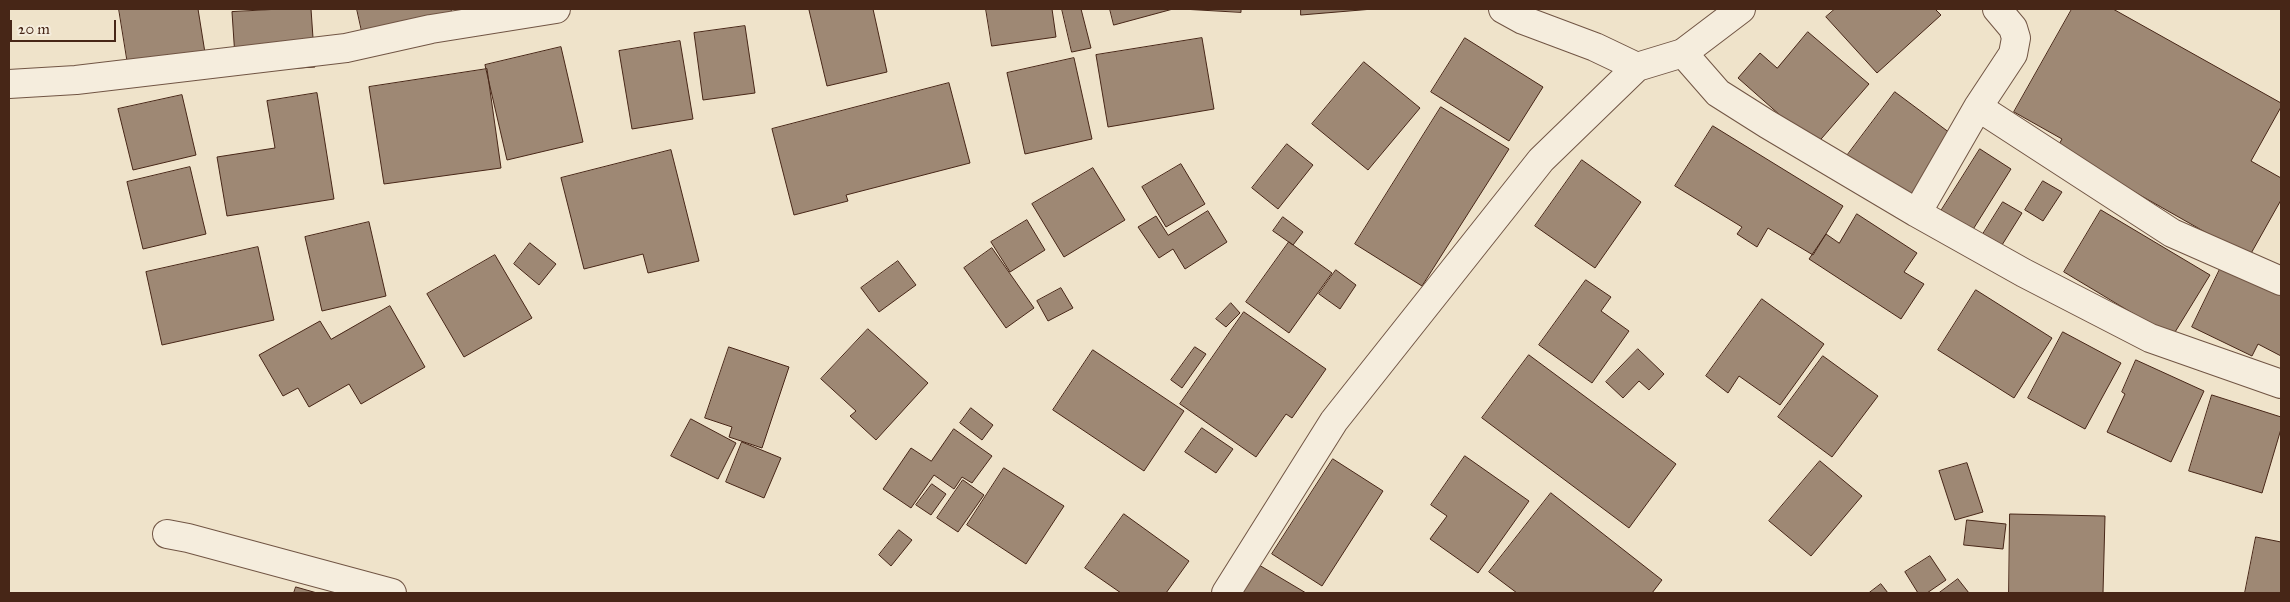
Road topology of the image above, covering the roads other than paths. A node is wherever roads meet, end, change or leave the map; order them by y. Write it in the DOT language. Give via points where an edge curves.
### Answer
graph roads {
  1 [pos="556,9"];
  2 [pos="1503,9"];
  3 [pos="1741,9"];
  4 [pos="1997,9"];
  5 [pos="1683,53"];
  6 [pos="1637,68"];
  7 [pos="9,84"];
  8 [pos="1978,107"];
  9 [pos="1917,213"];
  10 [pos="2281,281"];
  11 [pos="2281,384"];
  12 [pos="167,534"];
  13 [pos="392,593"];
  14 [pos="1226,593"];
  1 -- 7 [label="street" via="431,29 346,48 76,80"];
  2 -- 6 [label="street"];
  3 -- 5 [label="street"];
  4 -- 8 [label="street" via="2013,28 2016,38 2013,54"];
  5 -- 6 [label="street"];
  5 -- 9 [label="street" via="1718,93"];
  6 -- 14 [label="street" via="1541,160 1334,421"];
  8 -- 9 [label="street"];
  8 -- 10 [label="street" via="2172,233"];
  9 -- 11 [label="street" via="2150,338"];
  12 -- 13 [label="street"];
}
